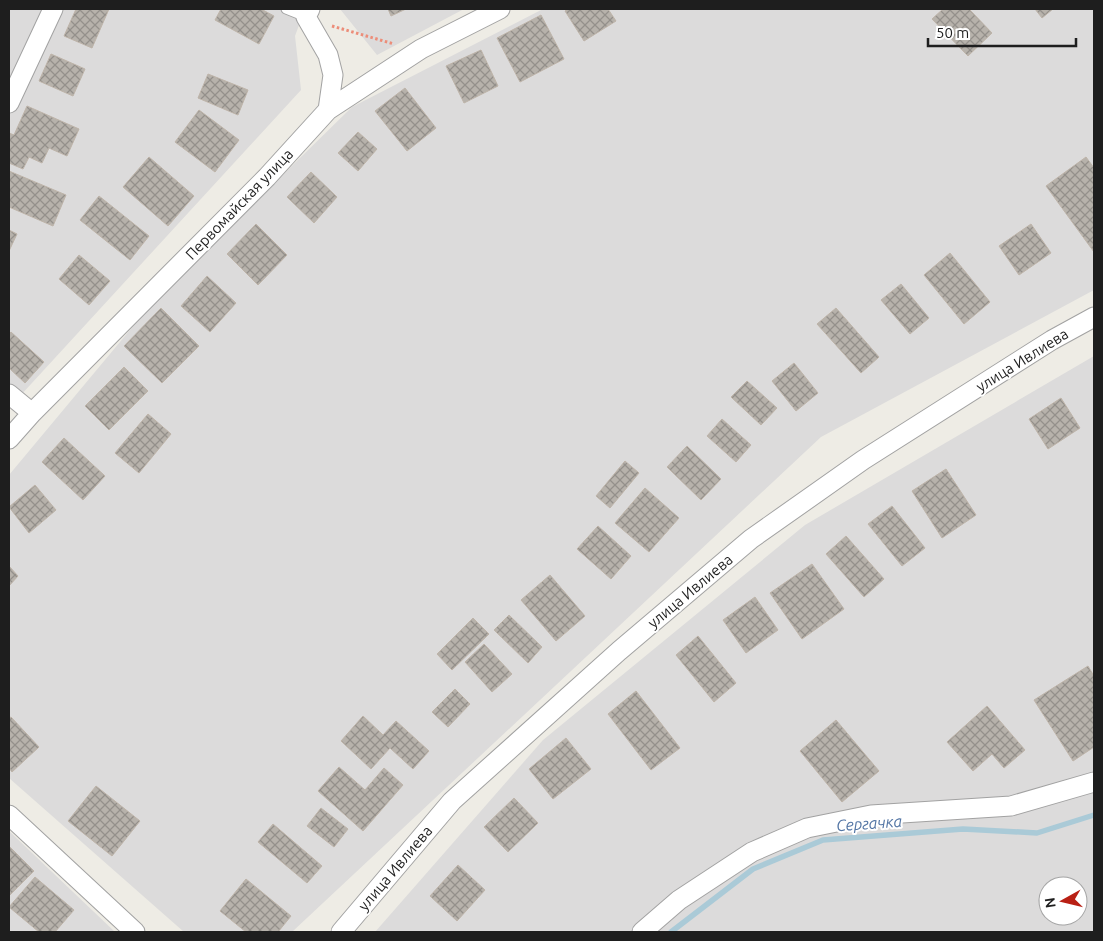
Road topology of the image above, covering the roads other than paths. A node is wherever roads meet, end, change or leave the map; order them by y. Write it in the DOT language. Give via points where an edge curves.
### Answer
graph roads {
  1 [pos="53,9"];
  2 [pos="286,9"];
  3 [pos="500,9"];
  4 [pos="308,13"];
  5 [pos="9,103"];
  6 [pos="328,110"];
  7 [pos="1094,317"];
  8 [pos="9,394"];
  9 [pos="32,413"];
  10 [pos="9,439"];
  11 [pos="1094,782"];
  12 [pos="9,815"];
  13 [pos="135,932"];
  14 [pos="341,932"];
  15 [pos="642,932"];
  1 -- 5 [label="street"];
  2 -- 4 [label="lane"];
  3 -- 6 [label="street, Первомайская улица" via="421,49"];
  4 -- 6 [label="street" via="328,55 333,75"];
  6 -- 9 [label="street, Первомайская улица" via="267,177"];
  7 -- 14 [label="street, улица Ивлиева" via="1052,340 863,460 751,539 619,650 452,801"];
  8 -- 9 [label="street"];
  9 -- 10 [label="street, Первомайская улица"];
  11 -- 15 [label="street" via="1011,806 871,815 807,828 752,852 679,900"];
  12 -- 13 [label="street"];
}
